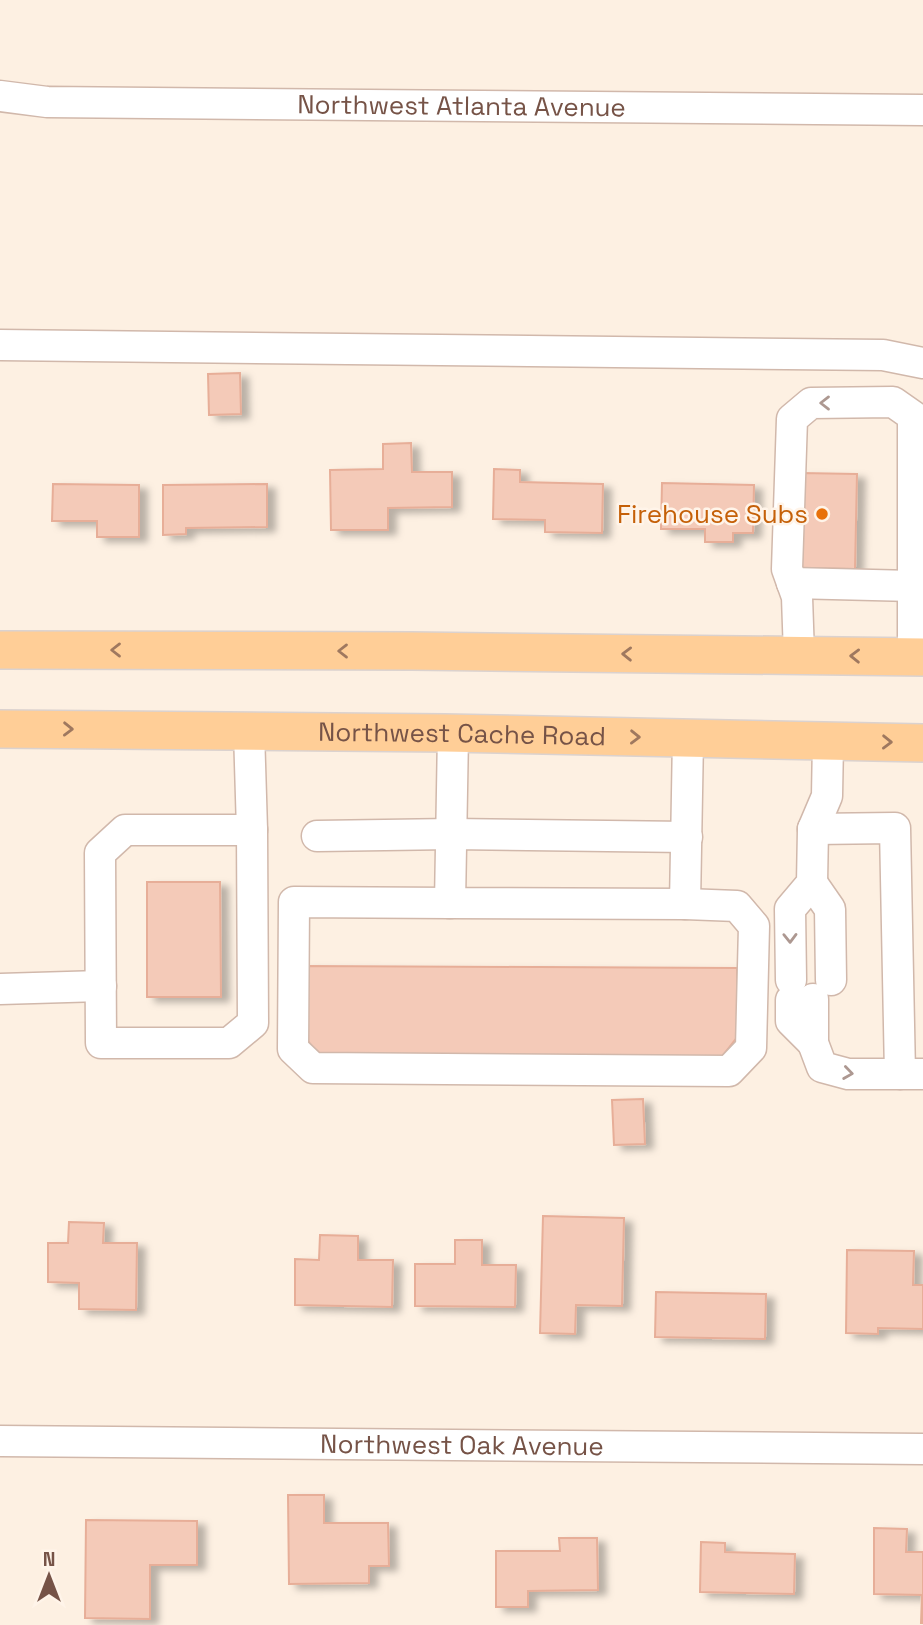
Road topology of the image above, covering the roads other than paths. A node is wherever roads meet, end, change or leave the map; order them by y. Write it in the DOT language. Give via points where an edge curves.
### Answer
graph roads {
  1 [pos="0,96"];
  2 [pos="923,110"];
  3 [pos="0,345"];
  4 [pos="923,363"];
  5 [pos="792,583"];
  6 [pos="913,586"];
  7 [pos="0,650"];
  8 [pos="799,655"];
  9 [pos="918,657"];
  10 [pos="0,729"];
  11 [pos="249,732"];
  12 [pos="453,734"];
  13 [pos="688,738"];
  14 [pos="828,742"];
  15 [pos="923,743"];
  16 [pos="909,828"];
  17 [pos="813,829"];
  18 [pos="252,830"];
  19 [pos="452,834"];
  20 [pos="317,835"];
  21 [pos="687,838"];
  22 [pos="812,883"];
  23 [pos="450,903"];
  24 [pos="685,904"];
  25 [pos="101,986"];
  26 [pos="0,989"];
  27 [pos="812,990"];
  28 [pos="813,1043"];
  29 [pos="911,1074"];
  30 [pos="0,1441"];
  31 [pos="923,1449"];
  1 -- 2 [label="street, Northwest Atlanta Avenue" via="47,102"];
  3 -- 4 [label="street" via="883,355"];
  5 -- 6 [label="street"];
  6 -- 5 [label="street, one-way" via="913,416 893,402 811,403 792,419 787,569"];
  5 -- 8 [label="street" via="797,597"];
  6 -- 9 [label="street"];
  8 -- 7 [label="main road, one-way"];
  9 -- 8 [label="main road, one-way"];
  10 -- 11 [label="main road, Northwest Cache Road, one-way"];
  11 -- 12 [label="main road, Northwest Cache Road"];
  11 -- 18 [label="street"];
  12 -- 13 [label="main road, Northwest Cache Road, one-way"];
  12 -- 19 [label="street"];
  13 -- 14 [label="main road, Northwest Cache Road"];
  13 -- 21 [label="street"];
  14 -- 15 [label="main road, Northwest Cache Road, one-way"];
  14 -- 17 [label="street" via="827,796"];
  16 -- 17 [label="street"];
  16 -- 29 [label="street"];
  17 -- 22 [label="street"];
  18 -- 25 [label="street" via="125,830 100,853"];
  18 -- 25 [label="street" via="253,1023 229,1043 101,1043"];
  19 -- 20 [label="street"];
  19 -- 21 [label="street"];
  19 -- 23 [label="street"];
  21 -- 24 [label="street"];
  22 -- 27 [label="street" via="830,909"];
  22 -- 27 [label="street, one-way" via="790,909"];
  23 -- 24 [label="street"];
  23 -- 24 [label="street" via="294,902 293,1049 313,1068 729,1071 751,1048 754,926 737,906"];
  25 -- 26 [label="street"];
  27 -- 28 [label="street" via="832,1020"];
  27 -- 28 [label="street" via="791,1021"];
  28 -- 29 [label="street, one-way" via="822,1067 848,1074"];
  30 -- 31 [label="street, Northwest Oak Avenue"];
}
